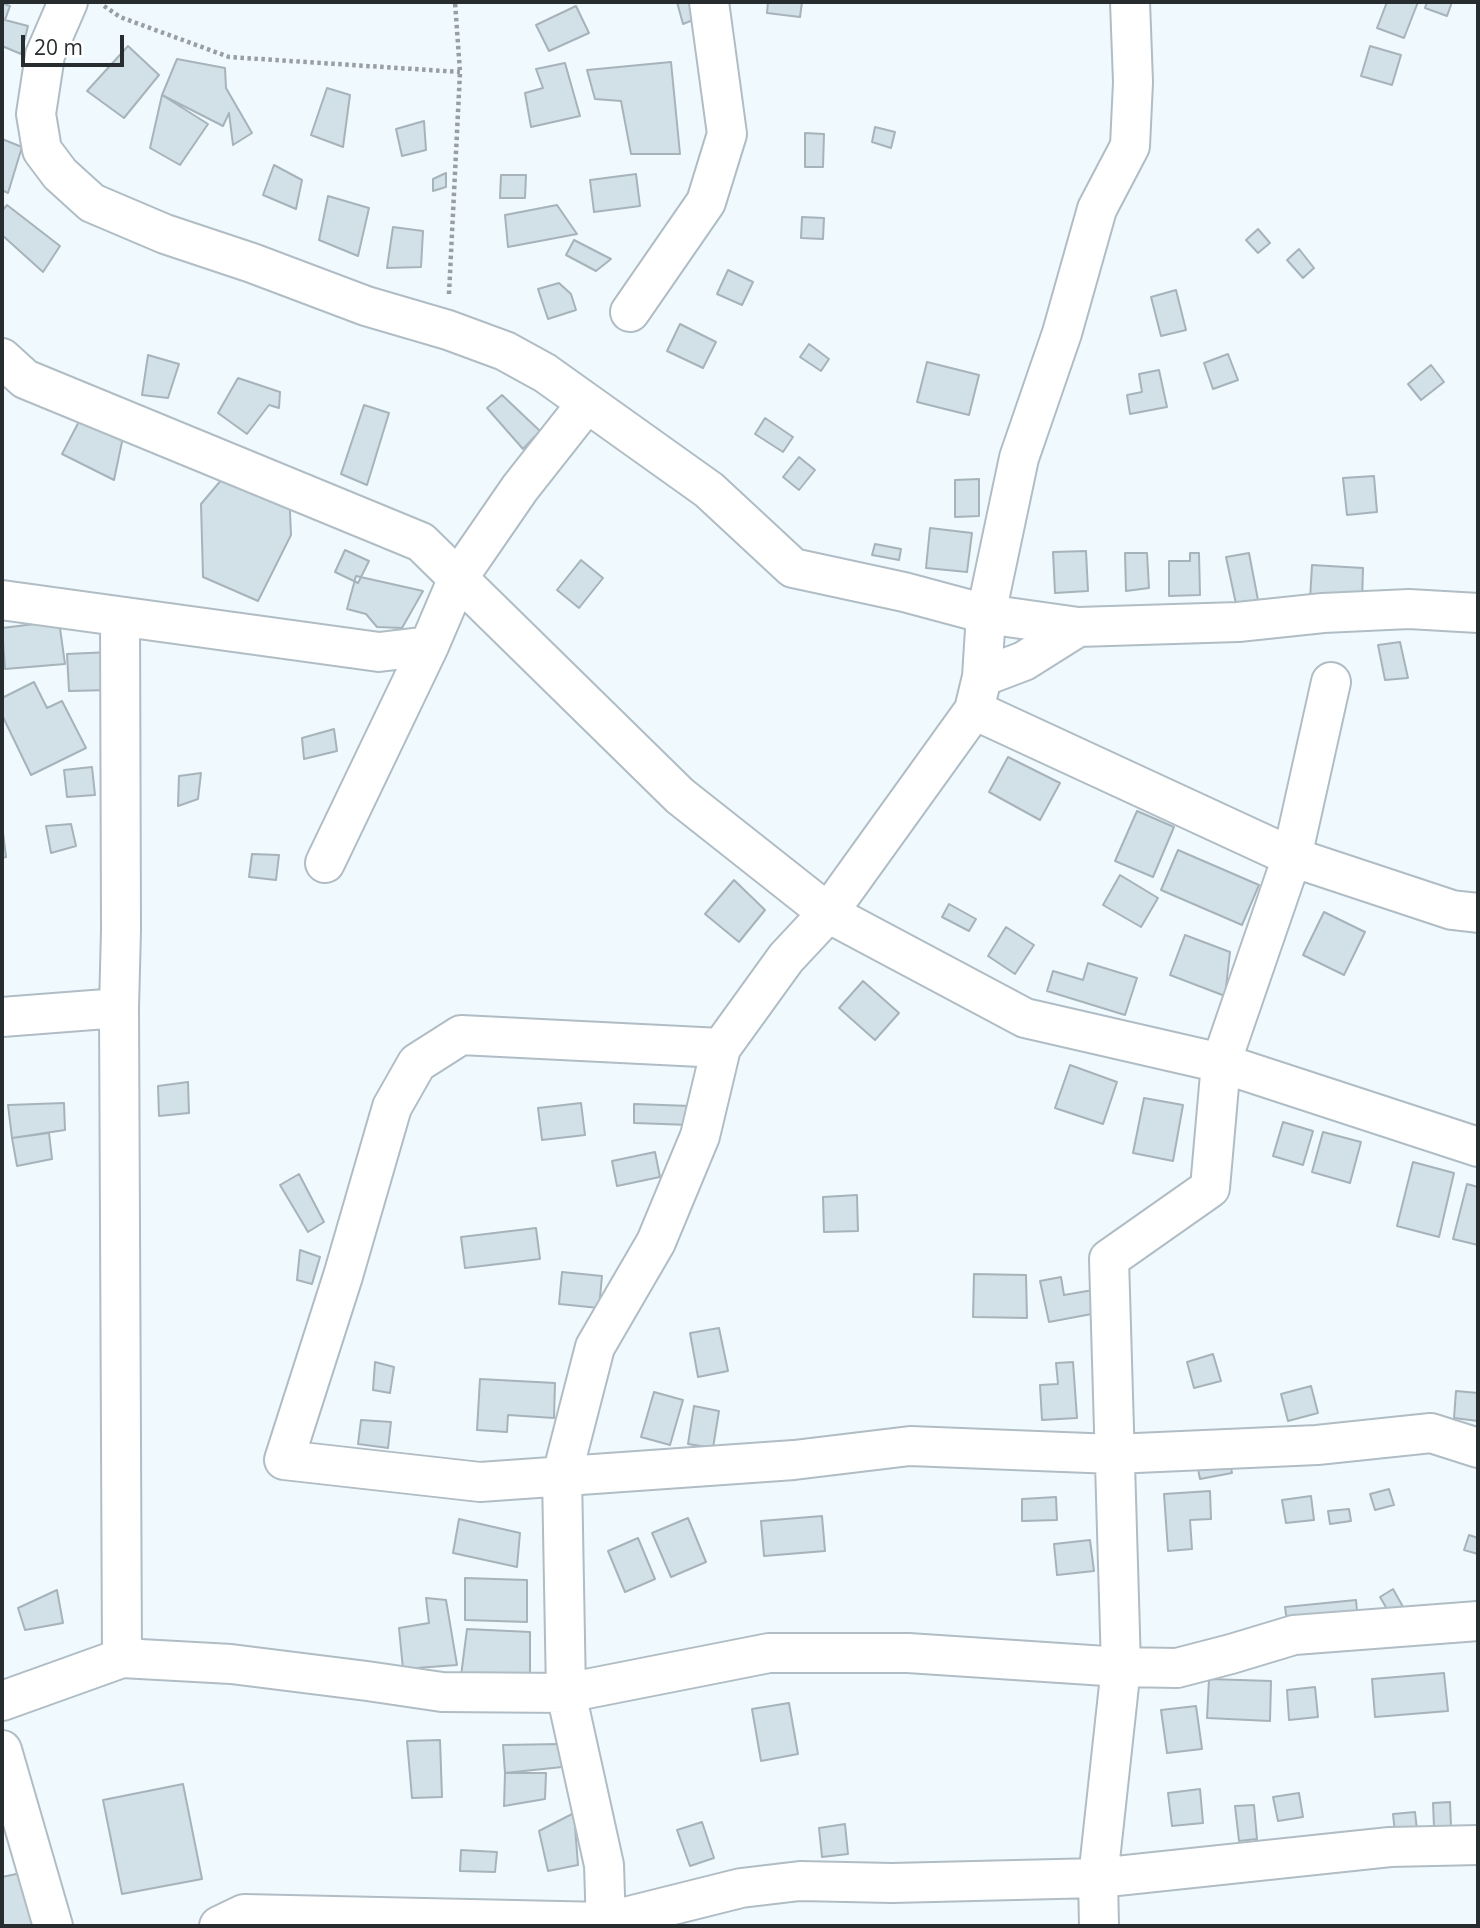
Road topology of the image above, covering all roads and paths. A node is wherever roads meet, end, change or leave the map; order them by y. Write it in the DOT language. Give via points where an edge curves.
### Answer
graph roads {
  1 [pos="68,2"];
  2 [pos="97,2"];
  3 [pos="456,2"];
  4 [pos="709,2"];
  5 [pos="1130,2"];
  6 [pos="460,72"];
  7 [pos="630,312"];
  8 [pos="448,330"];
  9 [pos="2,358"];
  10 [pos="587,403"];
  11 [pos="458,578"];
  12 [pos="2,600"];
  13 [pos="1478,613"];
  14 [pos="986,614"];
  15 [pos="120,618"];
  16 [pos="1078,627"];
  17 [pos="429,646"];
  18 [pos="1331,682"];
  19 [pos="978,693"];
  20 [pos="1292,857"];
  21 [pos="325,863"];
  22 [pos="828,913"];
  23 [pos="1478,913"];
  24 [pos="119,1008"];
  25 [pos="2,1017"];
  26 [pos="721,1048"];
  27 [pos="1221,1062"];
  28 [pos="1478,1147"];
  29 [pos="1478,1448"];
  30 [pos="1114,1454"];
  31 [pos="562,1475"];
  32 [pos="1478,1621"];
  33 [pos="122,1658"];
  34 [pos="1121,1667"];
  35 [pos="566,1693"];
  36 [pos="2,1701"];
  37 [pos="2,1750"];
  38 [pos="1478,1845"];
  39 [pos="1098,1878"];
  40 [pos="605,1924"];
  41 [pos="53,1926"];
  42 [pos="219,1926"];
  43 [pos="1099,1926"];
  1 -- 8 [label="street" via="45,55 36,114 42,150 92,203 366,306"];
  2 -- 6 [label="path" via="120,17 229,57"];
  3 -- 6 [label="path"];
  4 -- 7 [label="street" via="727,134 706,202"];
  5 -- 14 [label="street" via="1130,146 1097,209 1062,333 1019,458"];
  6 -- 8 [label="path"];
  8 -- 10 [label="street" via="505,351"];
  9 -- 11 [label="street" via="25,379 421,542"];
  10 -- 11 [label="street"];
  10 -- 14 [label="street" via="709,490 793,568"];
  11 -- 17 [label="street"];
  11 -- 22 [label="street" via="680,796"];
  12 -- 15 [label="street"];
  13 -- 16 [label="street" via="1409,609 1323,612 1238,622"];
  14 -- 16 [label="street"];
  14 -- 19 [label="street"];
  15 -- 17 [label="street" via="379,652"];
  15 -- 24 [label="street"];
  16 -- 19 [label="street"];
  17 -- 21 [label="street"];
  18 -- 20 [label="street"];
  19 -- 20 [label="street"];
  19 -- 22 [label="street"];
  20 -- 23 [label="street" via="1452,910"];
  20 -- 27 [label="street"];
  22 -- 26 [label="street" via="786,958"];
  22 -- 27 [label="street" via="1025,1018"];
  24 -- 25 [label="street"];
  24 -- 33 [label="street"];
  26 -- 31 [label="street" via="700,1136 656,1242 596,1347"];
  26 -- 31 [label="street" via="461,1035 417,1063 392,1107 284,1460 480,1482"];
  27 -- 28 [label="street"];
  27 -- 30 [label="street" via="1210,1188 1109,1259"];
  29 -- 30 [label="street" via="1431,1433 1317,1445"];
  30 -- 31 [label="street" via="910,1446 794,1460"];
  30 -- 34 [label="street"];
  31 -- 35 [label="street"];
  32 -- 34 [label="street" via="1294,1635 1177,1668"];
  33 -- 35 [label="street" via="231,1664 442,1692"];
  33 -- 36 [label="street"];
  34 -- 35 [label="street" via="908,1653 769,1653"];
  34 -- 39 [label="street"];
  35 -- 40 [label="street" via="604,1866"];
  37 -- 41 [label="street"];
  38 -- 39 [label="street" via="1390,1847"];
  39 -- 40 [label="street" via="800,1881 741,1888"];
  39 -- 43 [label="street"];
  40 -- 42 [label="street" via="244,1914"];
}
